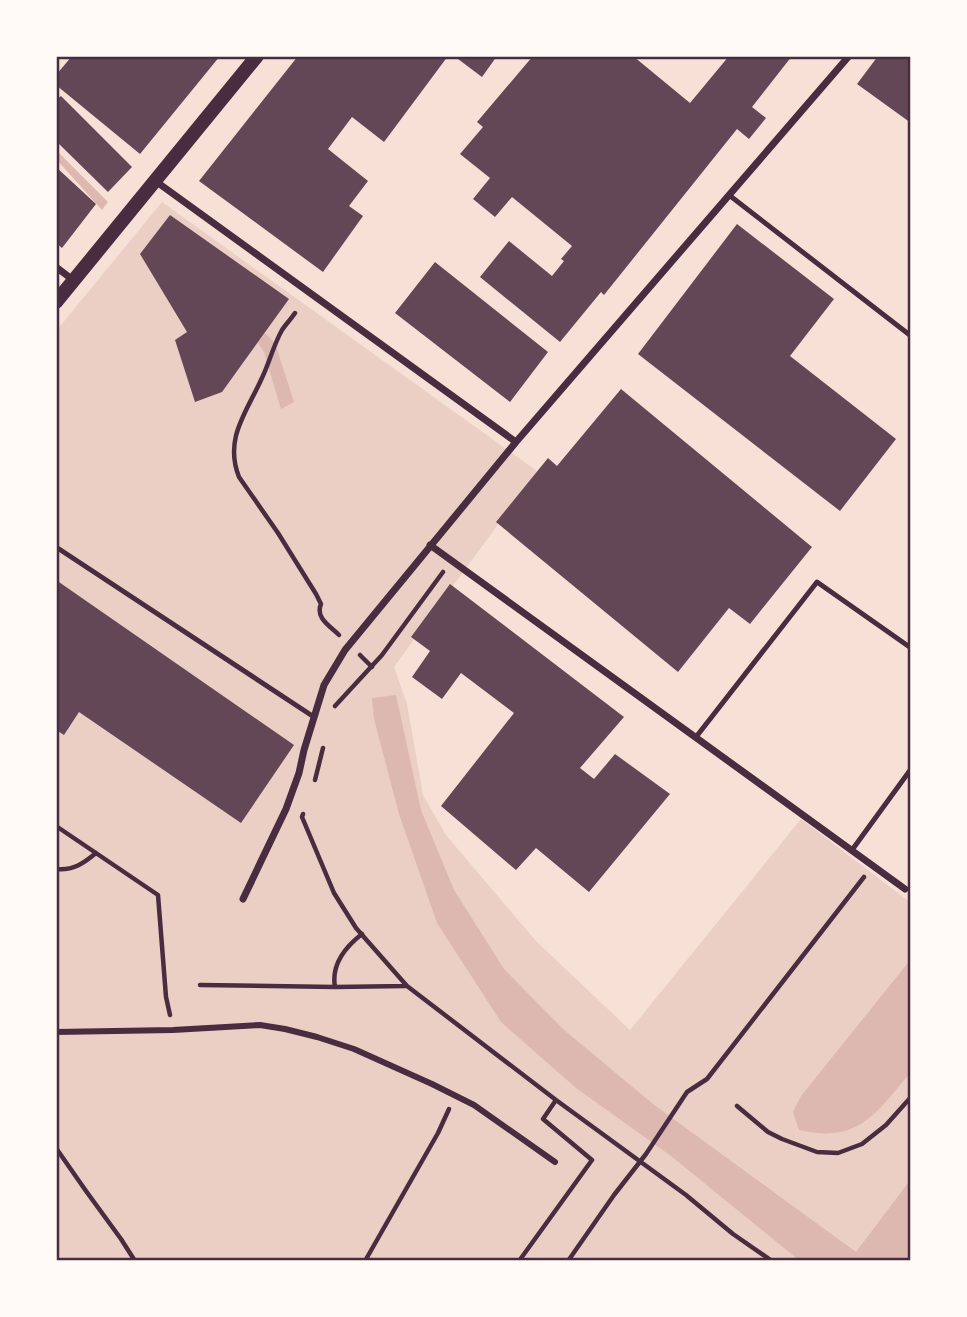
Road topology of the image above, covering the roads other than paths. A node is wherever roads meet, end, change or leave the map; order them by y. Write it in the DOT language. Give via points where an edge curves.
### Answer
graph roads {
  1 [pos="257,56"];
  2 [pos="849,56"];
  3 [pos="154,180"];
  4 [pos="729,195"];
  5 [pos="56,267"];
  6 [pos="73,280"];
  7 [pos="56,302"];
  8 [pos="911,336"];
  9 [pos="516,442"];
  10 [pos="430,545"];
  11 [pos="56,547"];
  12 [pos="911,648"];
  13 [pos="314,717"];
  14 [pos="696,737"];
  15 [pos="911,769"];
  16 [pos="852,850"];
  17 [pos="905,889"];
  18 [pos="243,899"];
  19 [pos="56,1032"];
  20 [pos="555,1162"];
  1 -- 3 [label="main road"];
  2 -- 4 [label="street"];
  3 -- 6 [label="main road"];
  3 -- 9 [label="street"];
  4 -- 8 [label="lane"];
  4 -- 9 [label="street"];
  5 -- 6 [label="street"];
  6 -- 7 [label="main road"];
  9 -- 10 [label="street"];
  10 -- 13 [label="street" via="345,650 324,685"];
  10 -- 14 [label="street"];
  11 -- 13 [label="lane"];
  12 -- 14 [label="lane" via="817,582"];
  13 -- 18 [label="street" via="286,808"];
  14 -- 16 [label="street"];
  15 -- 16 [label="lane"];
  16 -- 17 [label="street"];
  19 -- 20 [label="street" via="260,1026 296,1032 354,1049 474,1105"];
}
